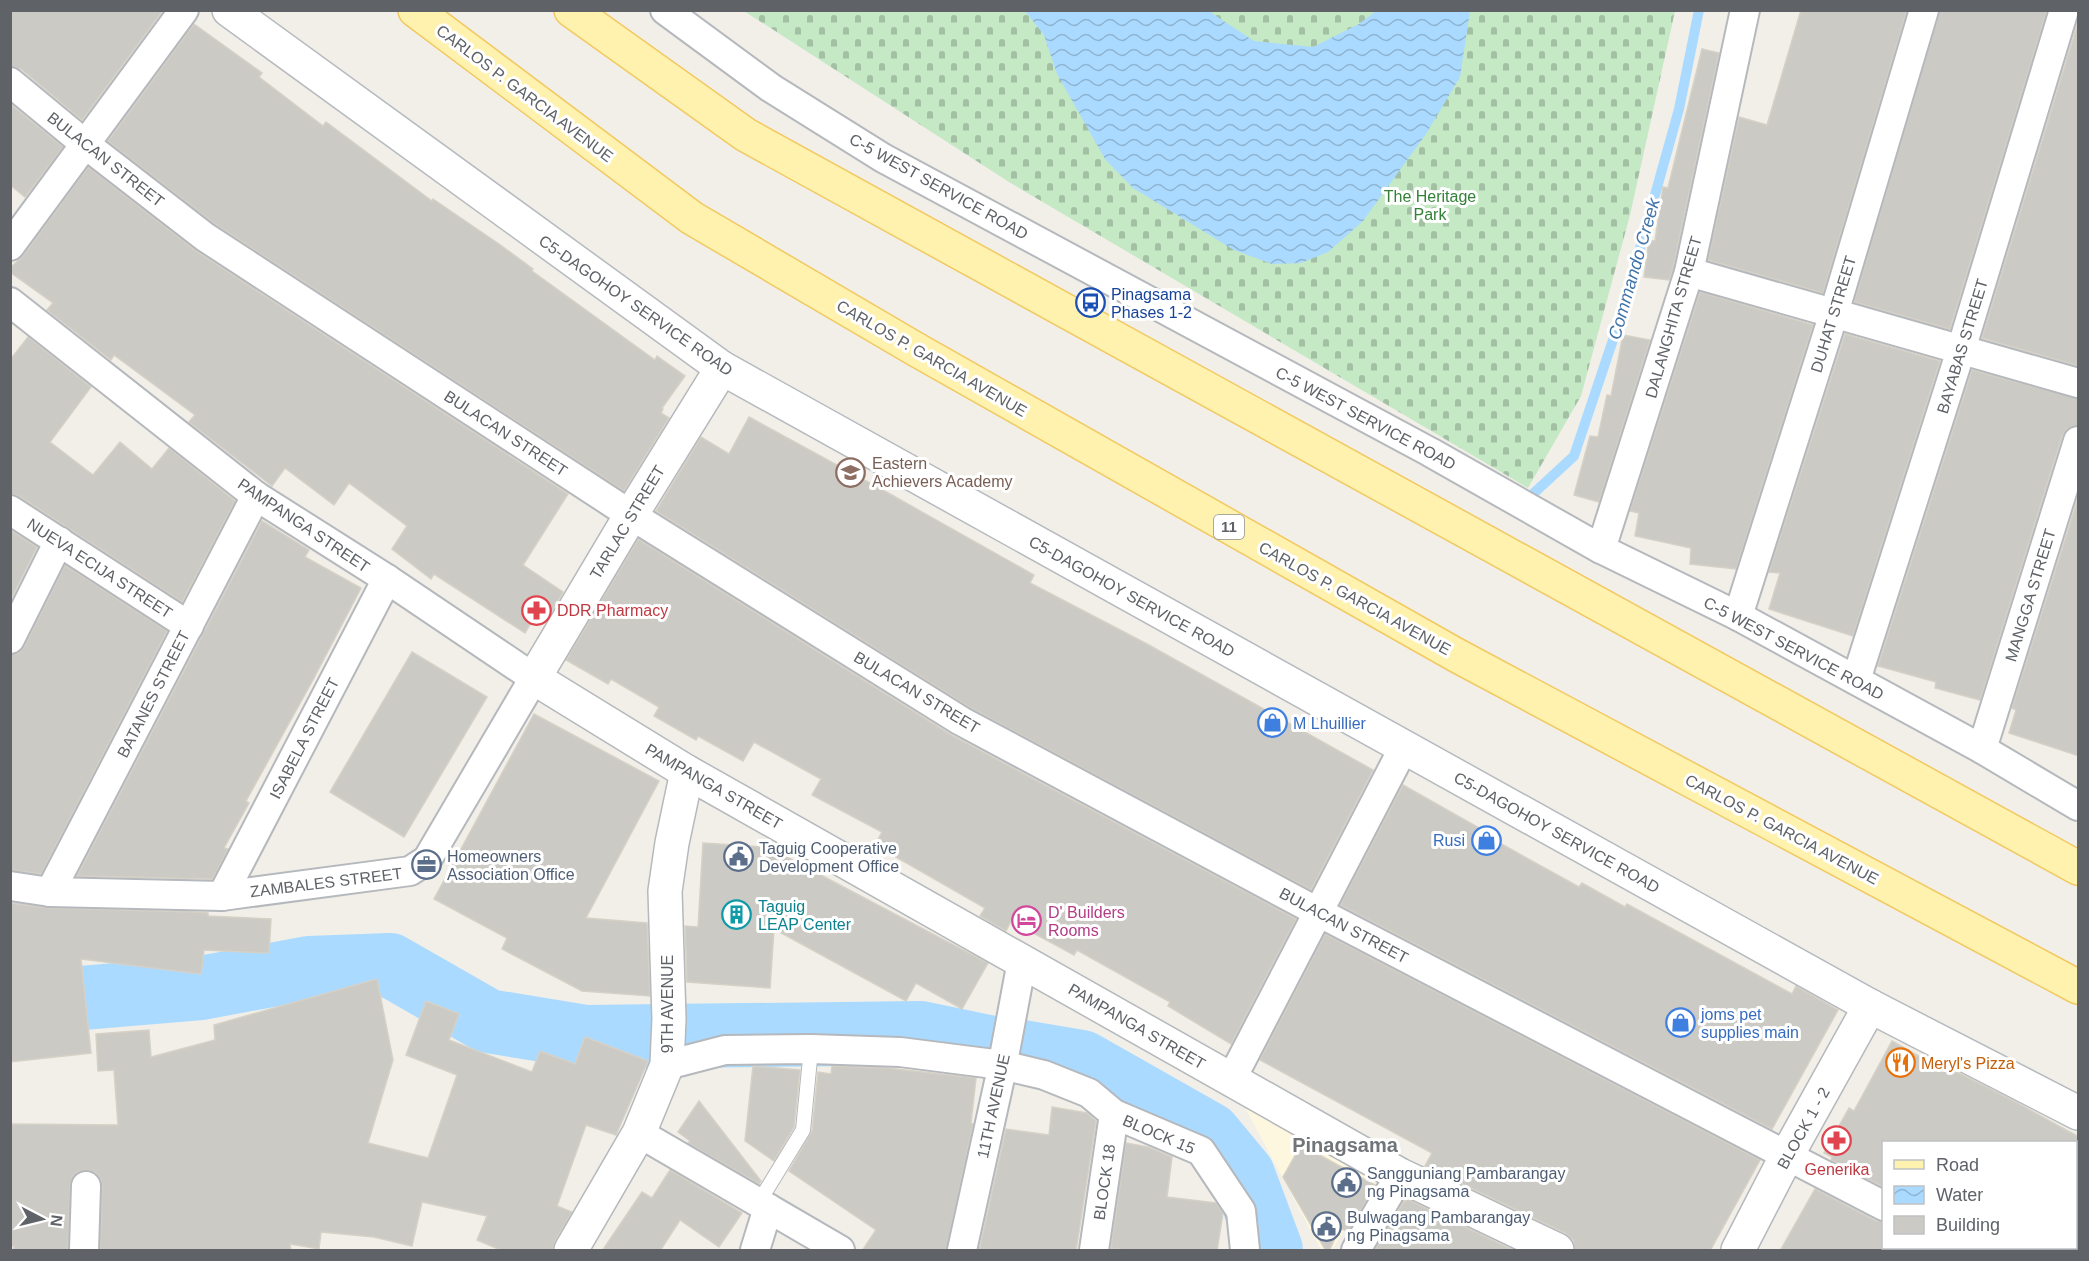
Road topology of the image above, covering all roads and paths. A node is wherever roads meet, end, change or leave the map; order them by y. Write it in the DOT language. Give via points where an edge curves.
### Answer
graph roads {
  1 [pos="184,10"];
  2 [pos="229,10"];
  3 [pos="415,10"];
  4 [pos="571,10"];
  5 [pos="665,10"];
  6 [pos="1745,10"];
  7 [pos="1924,10"];
  8 [pos="2064,10"];
  9 [pos="10,82"];
  10 [pos="85,144"];
  11 [pos="10,246"];
  12 [pos="1689,272"];
  13 [pos="10,302"];
  14 [pos="1834,313"];
  15 [pos="1961,350"];
  16 [pos="722,368"];
  17 [pos="2079,383"];
  18 [pos="2079,441"];
  19 [pos="256,496"];
  20 [pos="10,510"];
  21 [pos="631,515"];
  22 [pos="59,542"];
  23 [pos="1601,549"];
  24 [pos="387,579"];
  25 [pos="1738,616"];
  26 [pos="189,626"];
  27 [pos="10,639"];
  28 [pos="534,678"];
  29 [pos="1856,680"];
  30 [pos="1404,747"];
  31 [pos="1982,749"];
  32 [pos="687,772"];
  33 [pos="2079,806"];
  34 [pos="2079,868"];
  35 [pos="10,886"];
  36 [pos="50,892"];
  37 [pos="222,896"];
  38 [pos="1318,912"];
  39 [pos="1022,961"];
  40 [pos="2079,987"];
  41 [pos="1870,1006"];
  42 [pos="668,1045"];
  43 [pos="811,1049"];
  44 [pos="1002,1065"];
  45 [pos="1231,1080"];
  46 [pos="2079,1113"];
  47 [pos="1114,1114"];
  48 [pos="639,1133"];
  49 [pos="1786,1157"];
  50 [pos="1401,1175"];
  51 [pos="86,1186"];
  52 [pos="764,1205"];
  53 [pos="1882,1205"];
  54 [pos="84,1251"];
  55 [pos="571,1251"];
  56 [pos="755,1251"];
  57 [pos="840,1251"];
  58 [pos="962,1251"];
  59 [pos="1094,1251"];
  60 [pos="1245,1251"];
  61 [pos="1356,1251"];
  62 [pos="1557,1251"];
  63 [pos="1738,1251"];
  1 -- 10 [label="street"];
  2 -- 16 [label="street, C5-DAGOHOY SERVICE ROAD"];
  3 -- 40 [label="main road, CARLOS P. GARCIA AVENUE / 11" via="692,218 1446,650"];
  4 -- 34 [label="main road" via="746,135"];
  5 -- 23 [label="street, C-5 WEST SERVICE ROAD" via="771,88 883,158 1430,452"];
  6 -- 12 [label="street, DALANGHITA STREET"];
  7 -- 14 [label="street, DUHAT STREET"];
  8 -- 15 [label="street, BAYABAS STREET"];
  9 -- 10 [label="street, BULACAN STREET"];
  10 -- 11 [label="street"];
  10 -- 21 [label="street, BULACAN STREET" via="205,237"];
  12 -- 14 [label="street"];
  12 -- 23 [label="street, DALANGHITA STREET"];
  13 -- 19 [label="street, PAMPANGA STREET"];
  14 -- 15 [label="street"];
  14 -- 25 [label="street, DUHAT STREET"];
  15 -- 17 [label="street"];
  15 -- 29 [label="street, BAYABAS STREET"];
  16 -- 21 [label="street, TARLAC STREET"];
  16 -- 30 [label="street, C5-DAGOHOY SERVICE ROAD"];
  18 -- 31 [label="street, MANGGA STREET"];
  19 -- 24 [label="street, PAMPANGA STREET"];
  19 -- 26 [label="street, BATANES STREET"];
  20 -- 22 [label="street, NUEVA ECIJA STREET"];
  21 -- 28 [label="street, TARLAC STREET"];
  21 -- 38 [label="street, BULACAN STREET" via="961,721"];
  22 -- 26 [label="street, NUEVA ECIJA STREET"];
  22 -- 27 [label="street"];
  23 -- 25 [label="street, C-5 WEST SERVICE ROAD"];
  24 -- 28 [label="street, PAMPANGA STREET"];
  24 -- 37 [label="street, ISABELA STREET"];
  25 -- 29 [label="street, C-5 WEST SERVICE ROAD"];
  26 -- 36 [label="street, BATANES STREET"];
  28 -- 32 [label="street, PAMPANGA STREET"];
  28 -- 37 [label="street, ZAMBALES STREET" via="427,860 410,872"];
  29 -- 31 [label="street, C-5 WEST SERVICE ROAD"];
  30 -- 38 [label="street"];
  30 -- 41 [label="street, C5-DAGOHOY SERVICE ROAD"];
  31 -- 33 [label="street, C-5 WEST SERVICE ROAD"];
  32 -- 39 [label="street, PAMPANGA STREET"];
  32 -- 42 [label="street, 9TH AVENUE" via="665,891"];
  35 -- 36 [label="street, ZAMBALES STREET"];
  36 -- 37 [label="street, ZAMBALES STREET"];
  38 -- 45 [label="street"];
  38 -- 49 [label="street, BULACAN STREET"];
  39 -- 44 [label="street, 11TH AVENUE"];
  39 -- 45 [label="street, PAMPANGA STREET"];
  41 -- 46 [label="street, C5-DAGOHOY SERVICE ROAD"];
  41 -- 49 [label="street, BLOCK 1 - 2"];
  42 -- 43 [label="street, BLOCK 15" via="725,1050"];
  42 -- 48 [label="street, 9TH AVENUE"];
  43 -- 44 [label="street, BLOCK 15" via="900,1052"];
  43 -- 52 [label="lane" via="803,1130"];
  44 -- 47 [label="street, BLOCK 15" via="1044,1075 1089,1093"];
  44 -- 58 [label="street, 11TH AVENUE"];
  45 -- 50 [label="street, PAMPANGA STREET"];
  47 -- 59 [label="street, BLOCK 18"];
  47 -- 60 [label="street, BLOCK 15" via="1201,1151 1241,1211"];
  48 -- 52 [label="street"];
  48 -- 55 [label="street, 9TH AVENUE"];
  49 -- 53 [label="street, BULACAN STREET"];
  49 -- 63 [label="street, BLOCK 1 - 2"];
  50 -- 61 [label="street"];
  50 -- 62 [label="street, PAMPANGA STREET"];
  51 -- 54 [label="street"];
  52 -- 56 [label="street"];
  52 -- 57 [label="street"];
}
